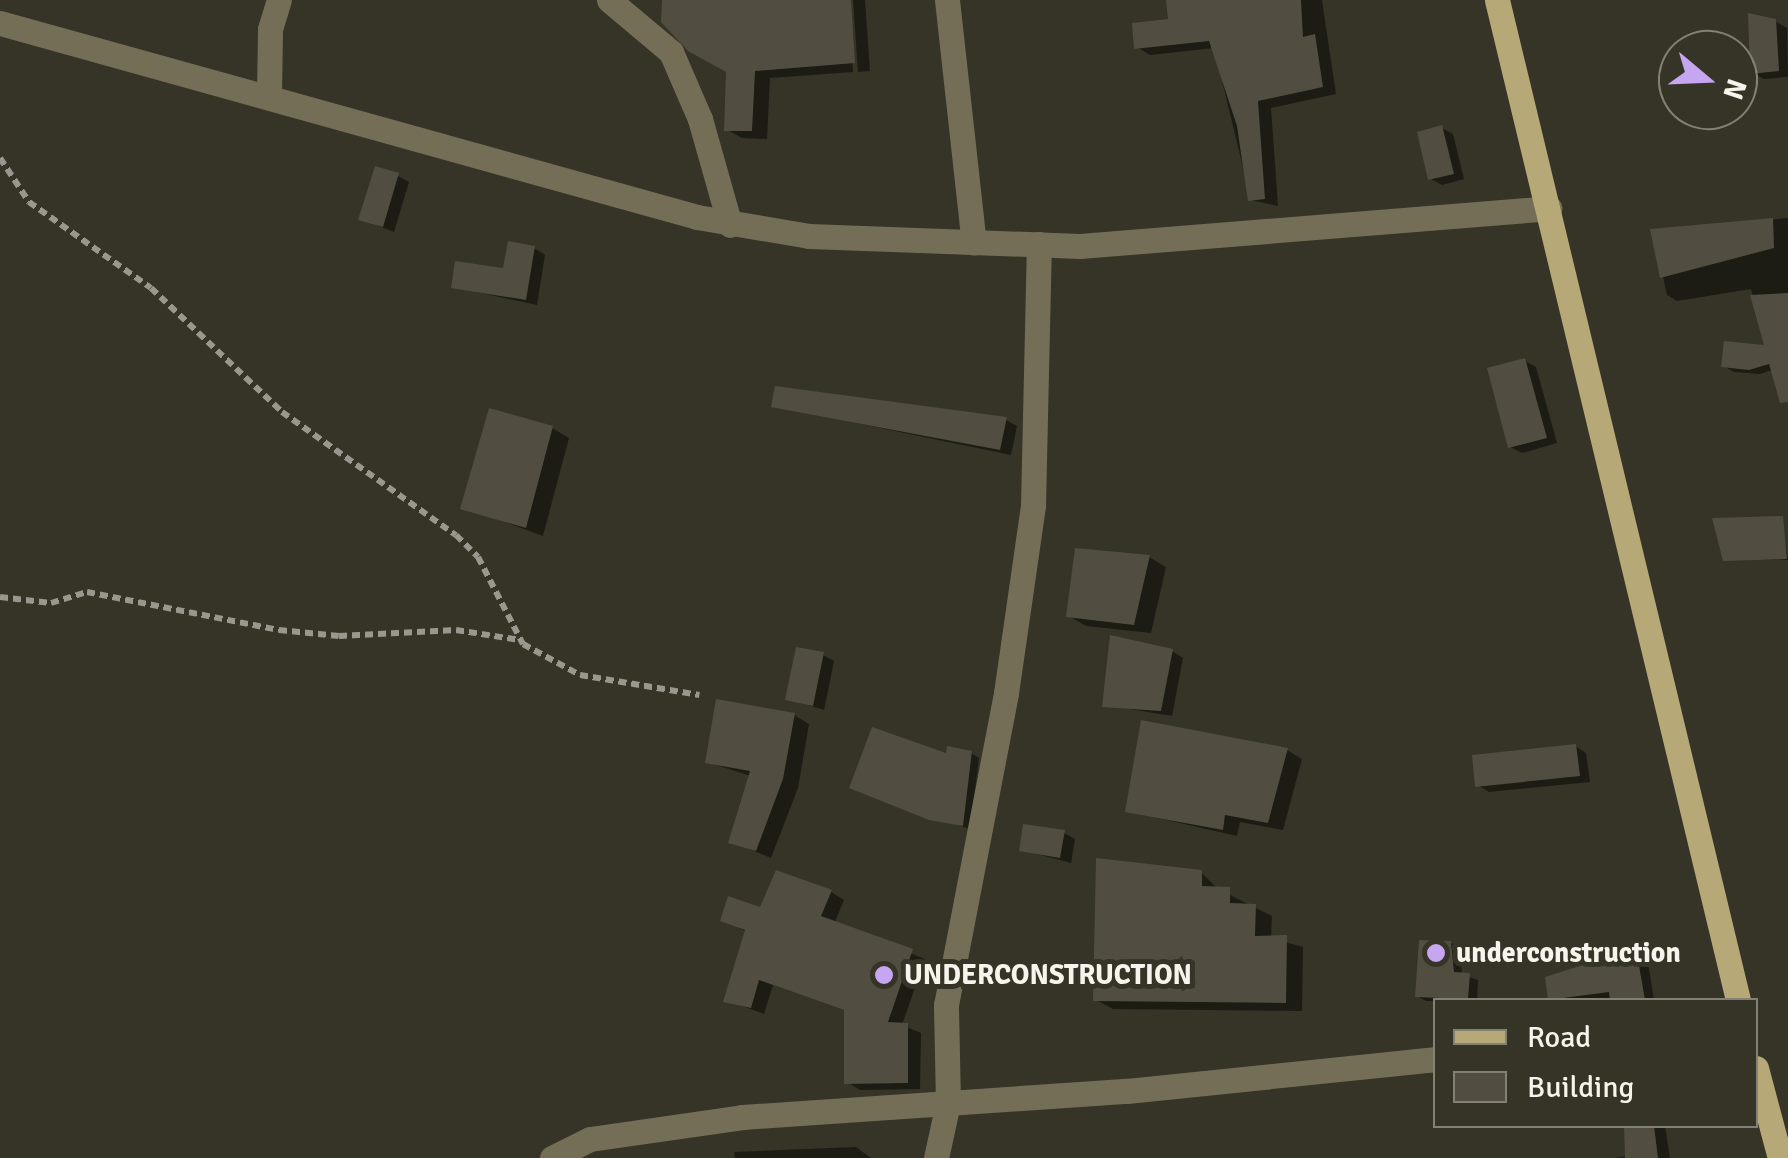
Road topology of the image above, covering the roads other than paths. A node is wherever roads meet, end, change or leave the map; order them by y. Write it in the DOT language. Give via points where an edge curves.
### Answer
graph roads {
  1 [pos="279,0"];
  2 [pos="610,0"];
  3 [pos="948,0"];
  4 [pos="1496,0"];
  5 [pos="0,23"];
  6 [pos="269,95"];
  7 [pos="1549,208"];
  8 [pos="730,224"];
  9 [pos="974,243"];
  10 [pos="1039,244"];
  11 [pos="1738,998"];
  12 [pos="1433,1059"];
  13 [pos="1758,1076"];
  14 [pos="948,1103"];
  15 [pos="552,1158"];
  16 [pos="936,1158"];
  17 [pos="1780,1158"];
  1 -- 6 [label="street" via="270,29"];
  2 -- 8 [label="street" via="671,52 700,119"];
  3 -- 9 [label="street"];
  4 -- 7 [label="main road"];
  5 -- 6 [label="street"];
  6 -- 8 [label="street"];
  7 -- 10 [label="street" via="1184,241"];
  7 -- 11 [label="main road"];
  8 -- 9 [label="street" via="808,236"];
  9 -- 10 [label="street"];
  10 -- 14 [label="street" via="1033,505 1006,693 946,1006"];
  12 -- 14 [label="street"];
  13 -- 17 [label="main road"];
  14 -- 15 [label="street" via="621,1132"];
  14 -- 16 [label="street"];
}
